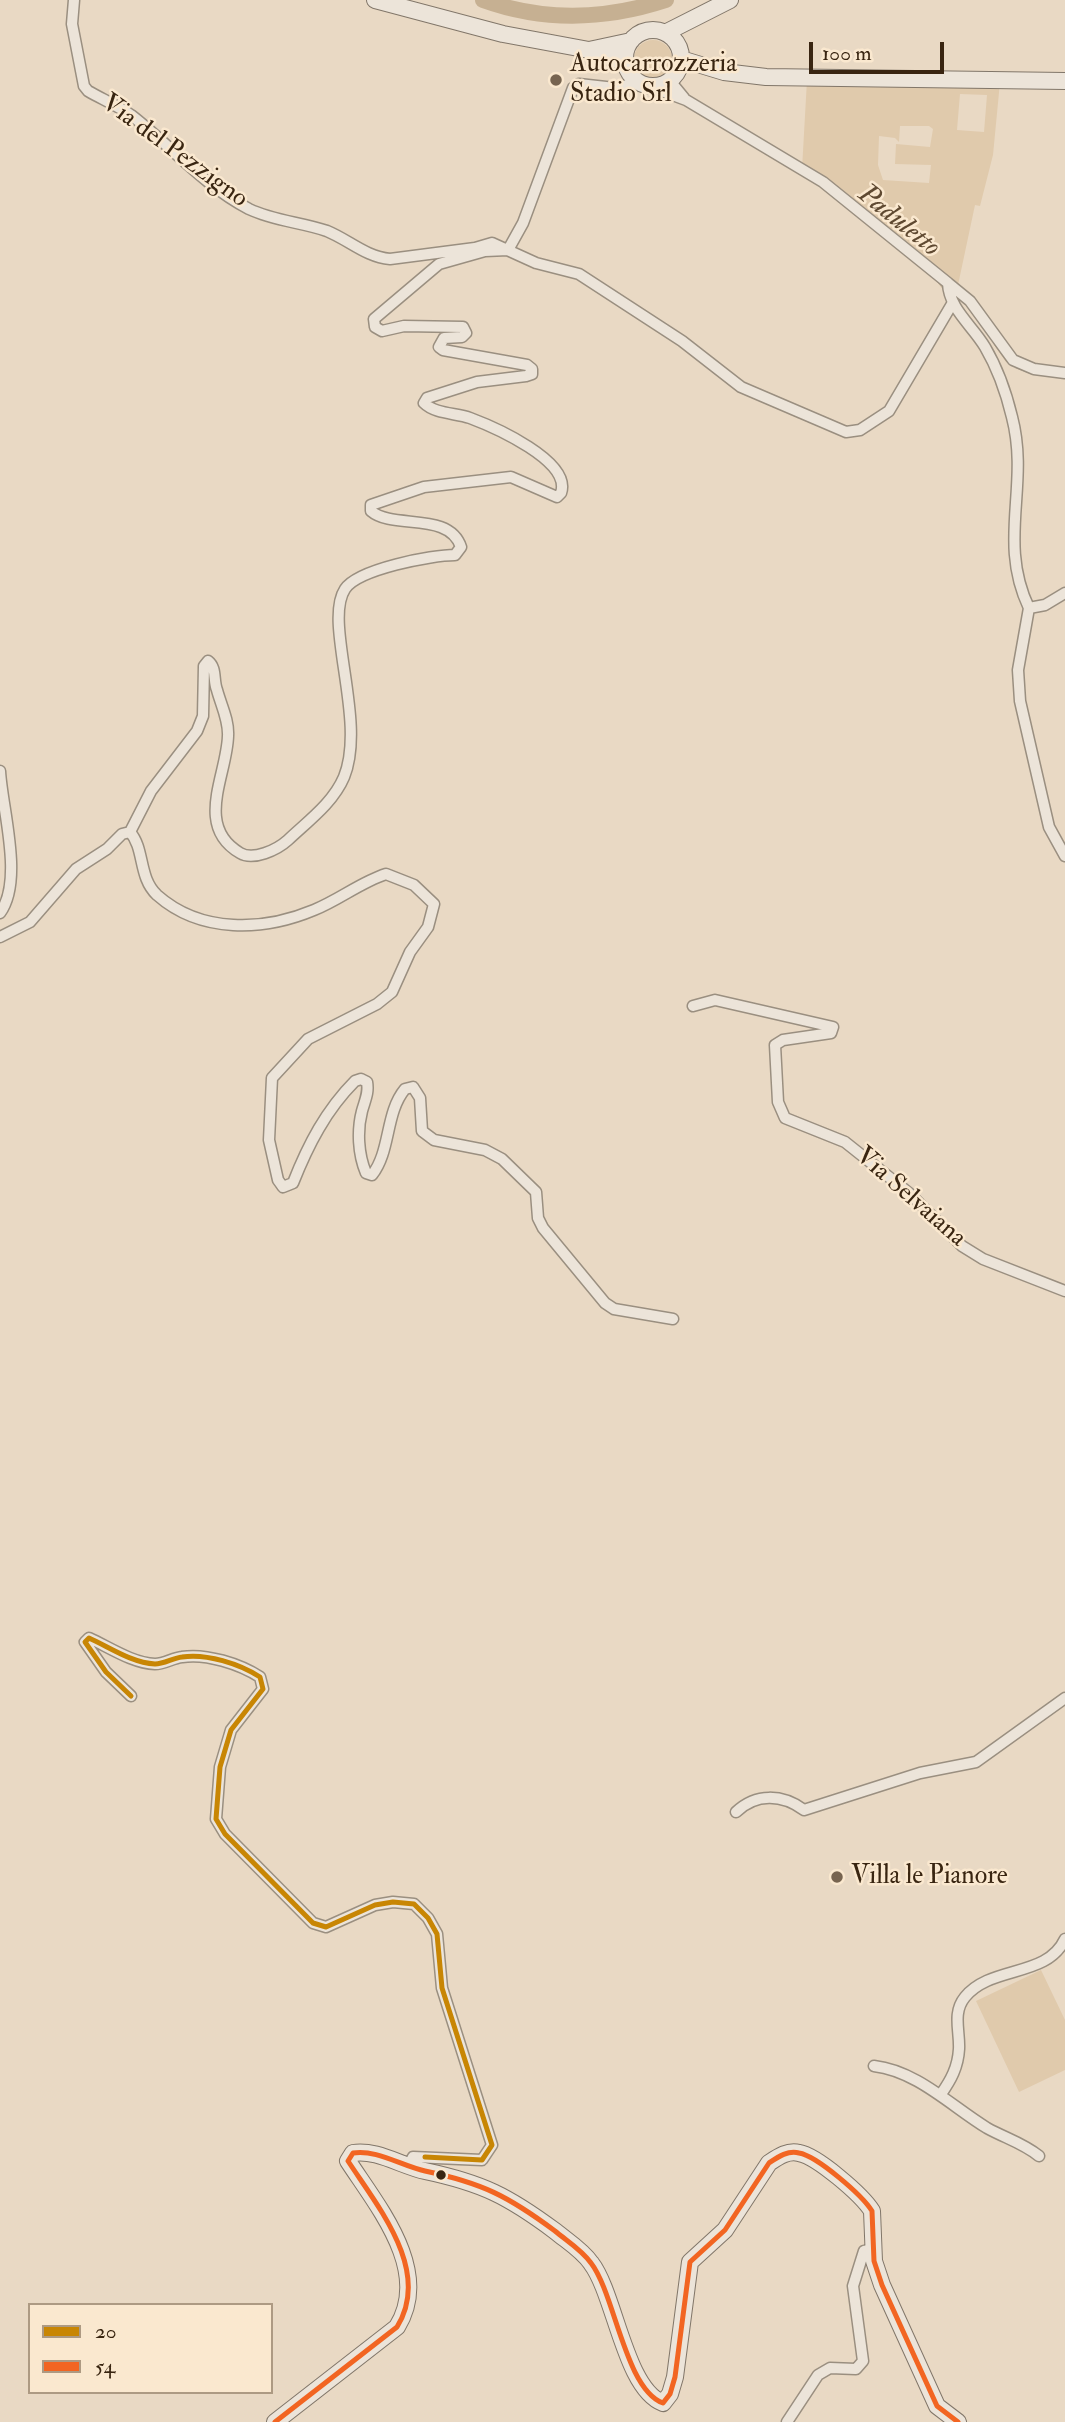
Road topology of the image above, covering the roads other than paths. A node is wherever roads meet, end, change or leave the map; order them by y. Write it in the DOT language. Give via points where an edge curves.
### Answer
graph roads {
  1 [pos="74,0"];
  2 [pos="730,0"];
  3 [pos="380,1"];
  4 [pos="671,38"];
  5 [pos="631,41"];
  6 [pos="589,50"];
  7 [pos="676,71"];
  8 [pos="634,78"];
  9 [pos="1065,81"];
  10 [pos="686,100"];
  11 [pos="508,250"];
  12 [pos="949,293"];
  13 [pos="1065,373"];
  14 [pos="1065,593"];
  15 [pos="1030,608"];
  16 [pos="0,771"];
  17 [pos="130,832"];
  18 [pos="1065,856"];
  19 [pos="0,913"];
  20 [pos="0,937"];
  21 [pos="693,1006"];
  22 [pos="1065,1290"];
  23 [pos="673,1319"];
  24 [pos="131,1696"];
  25 [pos="1065,1698"];
  26 [pos="736,1812"];
  27 [pos="1065,1940"];
  28 [pos="874,2066"];
  29 [pos="941,2094"];
  30 [pos="1039,2156"];
  31 [pos="407,2167"];
  32 [pos="873,2249"];
  33 [pos="955,2421"];
  34 [pos="275,2422"];
  35 [pos="787,2422"];
  1 -- 11 [label="street, Via del Pezzigno" via="72,24 88,92 131,116 204,181 250,209 346,239 376,258 492,243"];
  2 -- 4 [label="street"];
  3 -- 6 [label="street" via="503,34"];
  4 -- 5 [label="street" via="647,31"];
  4 -- 7 [label="street"];
  5 -- 6 [label="street"];
  5 -- 8 [label="street"];
  6 -- 8 [label="street"];
  7 -- 8 [label="street" via="658,86"];
  7 -- 9 [label="street" via="766,77"];
  7 -- 10 [label="street"];
  8 -- 10 [label="street"];
  8 -- 11 [label="street" via="615,88 579,84 573,88 523,223"];
  10 -- 12 [label="street" via="823,183"];
  11 -- 12 [label="street, Via del Pezzigno" via="579,274 682,341 741,387 846,432 860,430 889,411"];
  11 -- 17 [label="street" via="485,251 439,264 374,319 375,327 382,331 404,326 463,327 466,334 462,337 440,342 443,350 489,356 532,369 527,376 477,382 427,398 424,403 531,447 562,478 561,493 550,496 511,477 424,487 371,505 371,511 380,517 423,522 448,533 461,547 454,555 420,558 357,579 345,588 339,606 340,636 353,718 351,748 344,776 330,800 284,844 254,857 232,848 220,832 215,814 229,737 214,668 208,661 204,666 203,716 197,731 151,791"];
  12 -- 13 [label="street" via="970,301 1013,360 1034,369"];
  12 -- 15 [label="street" via="998,371 1013,417 1020,471 1013,557"];
  14 -- 15 [label="street"];
  15 -- 18 [label="street" via="1018,670 1020,701 1049,827"];
  16 -- 19 [label="street" via="11,841 9,894"];
  17 -- 20 [label="street" via="76,869 30,922"];
  17 -- 23 [label="street" via="145,880 158,895 212,923 259,926 291,918 386,874 414,885 434,904 428,927 410,951 392,992 308,1039 272,1077 269,1140 283,1187 293,1183 327,1113 361,1079 367,1082 368,1091 358,1130 362,1165 372,1175 395,1101 413,1087 420,1098 422,1131 434,1140 485,1150 523,1177 536,1192 543,1228 606,1303 614,1310"];
  21 -- 22 [label="street, Via Selvaiana" via="715,1000 833,1027 831,1033 775,1045 778,1102 785,1118 845,1142 909,1193 962,1247"];
  24 -- 31 [label="street" via="106,1672 85,1642 89,1638 142,1661 157,1664 183,1656 247,1668 260,1677 263,1689 231,1730 220,1767 216,1819 225,1834 313,1923 326,1927 393,1902 414,1904 428,1918 437,1934 442,1988 492,2145 482,2160 413,2157"];
  25 -- 26 [label="street" via="976,1762 920,1773 803,1810 787,1797 752,1798"];
  27 -- 29 [label="street" via="1059,1952 1038,1965 1012,1970 977,1986 964,1998 956,2019 959,2049 954,2074"];
  28 -- 29 [label="street" via="888,2068"];
  29 -- 30 [label="street" via="989,2129"];
  31 -- 32 [label="street" via="496,2191 582,2252 603,2284 623,2346 649,2393 663,2403 675,2378 690,2262 725,2230 779,2155 797,2152 814,2158 870,2206 875,2227"];
  31 -- 34 [label="street" via="365,2151 354,2153 348,2161 400,2242 409,2297 405,2313 397,2327"];
  32 -- 33 [label="street" via="879,2278 922,2377 937,2406"];
  32 -- 35 [label="street" via="864,2251 853,2286 863,2361 856,2369 830,2368 818,2375"];
}
